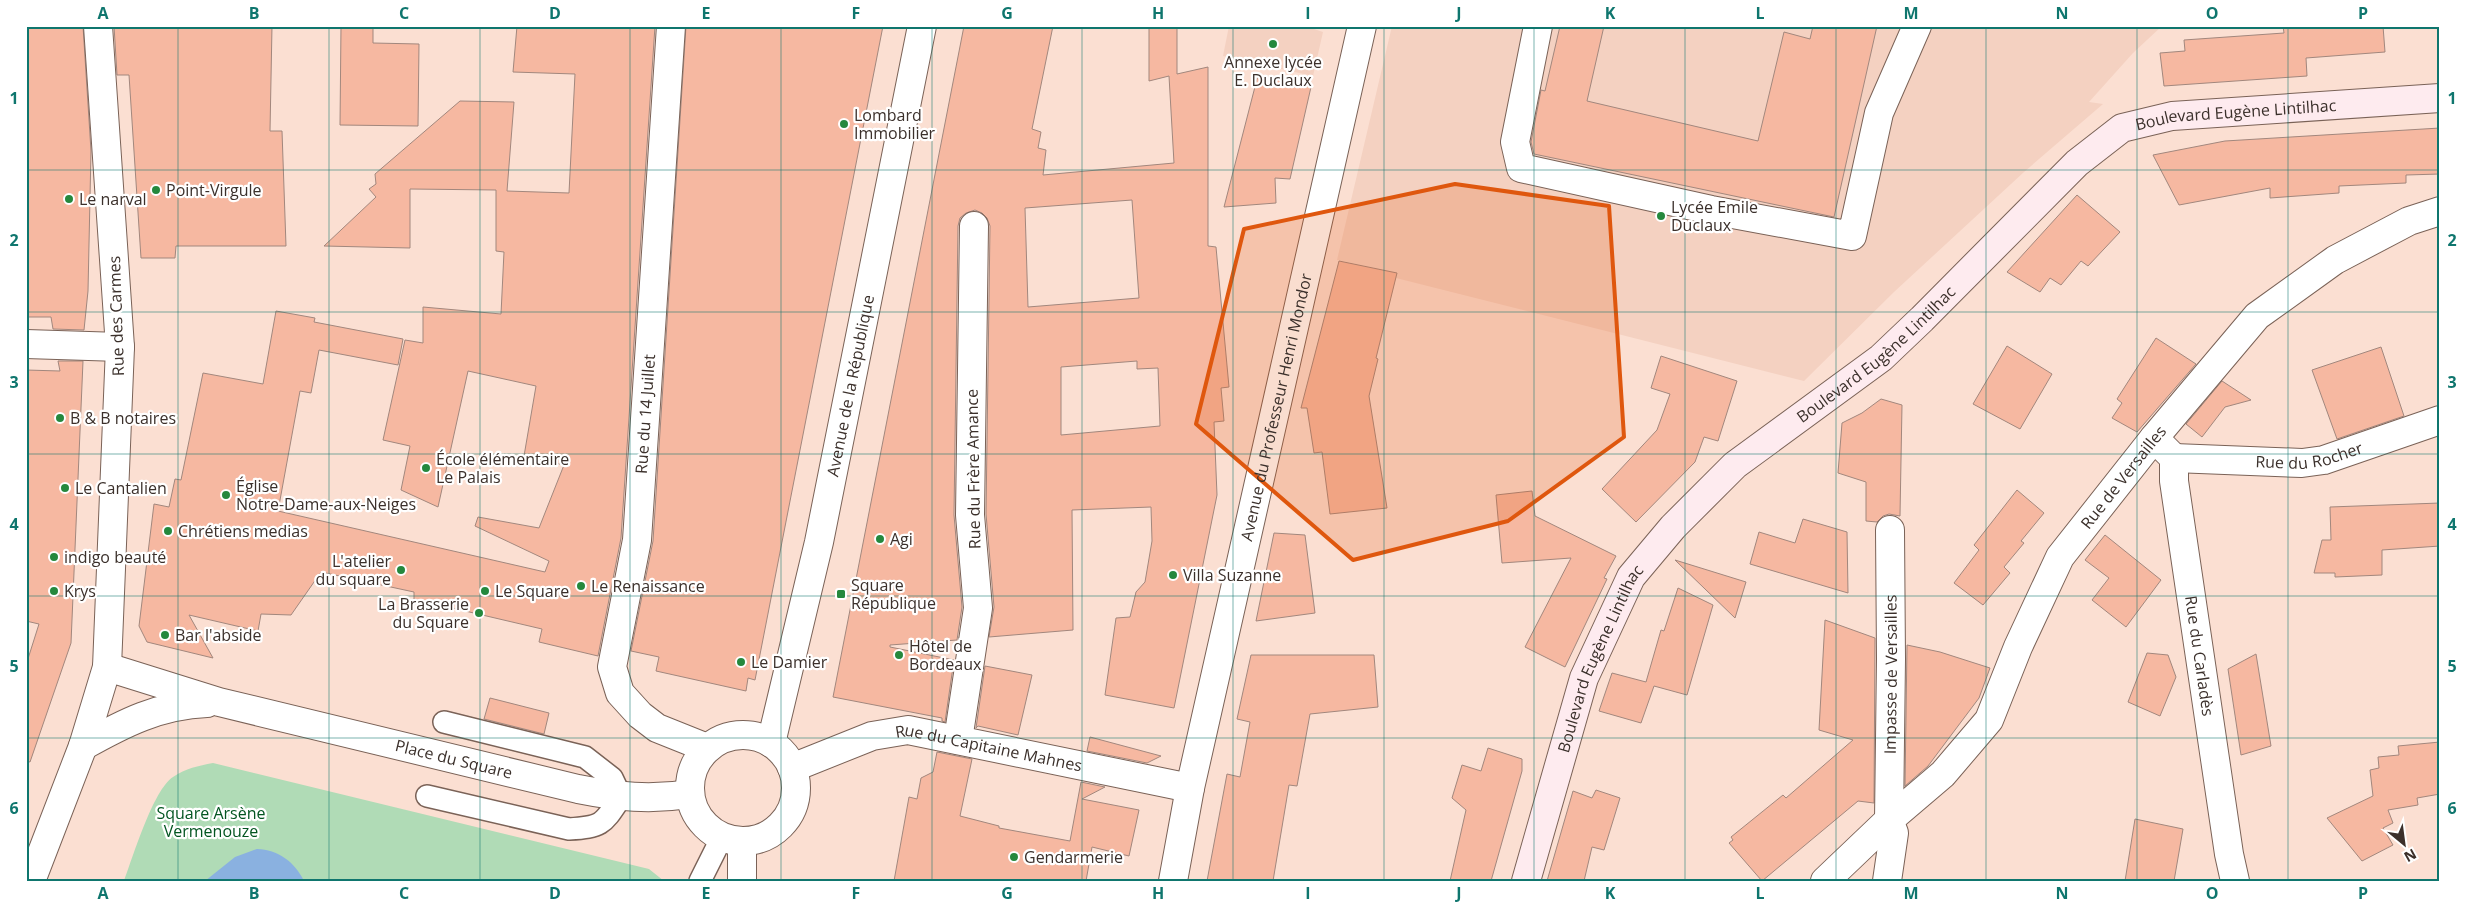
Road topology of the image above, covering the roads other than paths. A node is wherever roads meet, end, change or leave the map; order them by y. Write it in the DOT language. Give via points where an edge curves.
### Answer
graph roads {
  1 [pos="98,26"];
  2 [pos="671,26"];
  3 [pos="922,26"];
  4 [pos="1362,26"];
  5 [pos="1538,26"];
  6 [pos="1917,26"];
  7 [pos="2440,98"];
  8 [pos="2440,211"];
  9 [pos="974,226"];
  10 [pos="26,344"];
  11 [pos="120,347"];
  12 [pos="2440,420"];
  13 [pos="2154,438"];
  14 [pos="2174,458"];
  15 [pos="1890,530"];
  16 [pos="107,666"];
  17 [pos="220,702"];
  18 [pos="444,722"];
  19 [pos="958,740"];
  20 [pos="771,743"];
  21 [pos="83,746"];
  22 [pos="708,748"];
  23 [pos="792,768"];
  24 [pos="1190,788"];
  25 [pos="690,794"];
  26 [pos="428,796"];
  27 [pos="621,797"];
  28 [pos="1889,820"];
  29 [pos="732,839"];
  30 [pos="31,881"];
  31 [pos="700,881"];
  32 [pos="742,881"];
  33 [pos="1172,881"];
  34 [pos="1526,881"];
  35 [pos="1826,881"];
  36 [pos="1887,881"];
  37 [pos="2235,881"];
  1 -- 11 [label="street, Rue des Carmes"];
  2 -- 22 [label="street, Rue du 14 Juillet" via="637,540 612,667 620,693 640,715 657,728"];
  3 -- 20 [label="street, Avenue de la République" via="819,542"];
  4 -- 24 [label="street, Avenue du Professeur Henri Mondor"];
  5 -- 6 [label="street" via="1515,142 1521,168 1711,210 1852,236 1879,113"];
  7 -- 34 [label="main road, Boulevard Eugène Lintilhac" via="2172,116 2122,128 2077,163 1922,320 1880,358 1735,465 1673,527 1631,577 1584,678"];
  8 -- 13 [label="street, Rue de Versailles" via="2409,221 2335,260 2258,316"];
  9 -- 19 [label="street, Rue du Frère Amance" via="970,515 978,608"];
  10 -- 11 [label="street"];
  11 -- 16 [label="street, Rue des Carmes"];
  12 -- 14 [label="street, Rue du Rocher" via="2324,460 2302,463"];
  13 -- 14 [label="street"];
  13 -- 28 [label="street, Rue de Versailles" via="2060,557 2018,647 1989,720 1942,774"];
  14 -- 37 [label="street, Rue du Carladès" via="2174,481"];
  15 -- 28 [label="street, Impasse de Versailles"];
  16 -- 17 [label="street, Place du Square"];
  16 -- 21 [label="street, Rue des Carmes"];
  17 -- 21 [label="street, Place du Square" via="191,704 146,714"];
  17 -- 27 [label="street, Place du Square" via="578,790"];
  18 -- 27 [label="lane" via="584,757 612,778"];
  19 -- 23 [label="street, Rue du Capitaine Mahnes" via="908,730 872,736"];
  19 -- 24 [label="street, Rue du Capitaine Mahnes"];
  20 -- 22 [label="street" via="755,736 738,735"];
  20 -- 23 [label="street"];
  21 -- 30 [label="street, Rue des Carmes"];
  22 -- 25 [label="street" via="691,777"];
  23 -- 29 [label="street" via="796,784 794,802 786,818 759,838"];
  24 -- 33 [label="street, Avenue du Professeur Henri Mondor"];
  25 -- 27 [label="street, Place du Square" via="658,799"];
  25 -- 29 [label="street" via="700,820 710,830"];
  26 -- 27 [label="lane" via="569,829 604,822"];
  28 -- 35 [label="street, Rue de Versailles"];
  28 -- 36 [label="street" via="1894,833"];
  29 -- 31 [label="lane"];
  29 -- 32 [label="street"];
}
